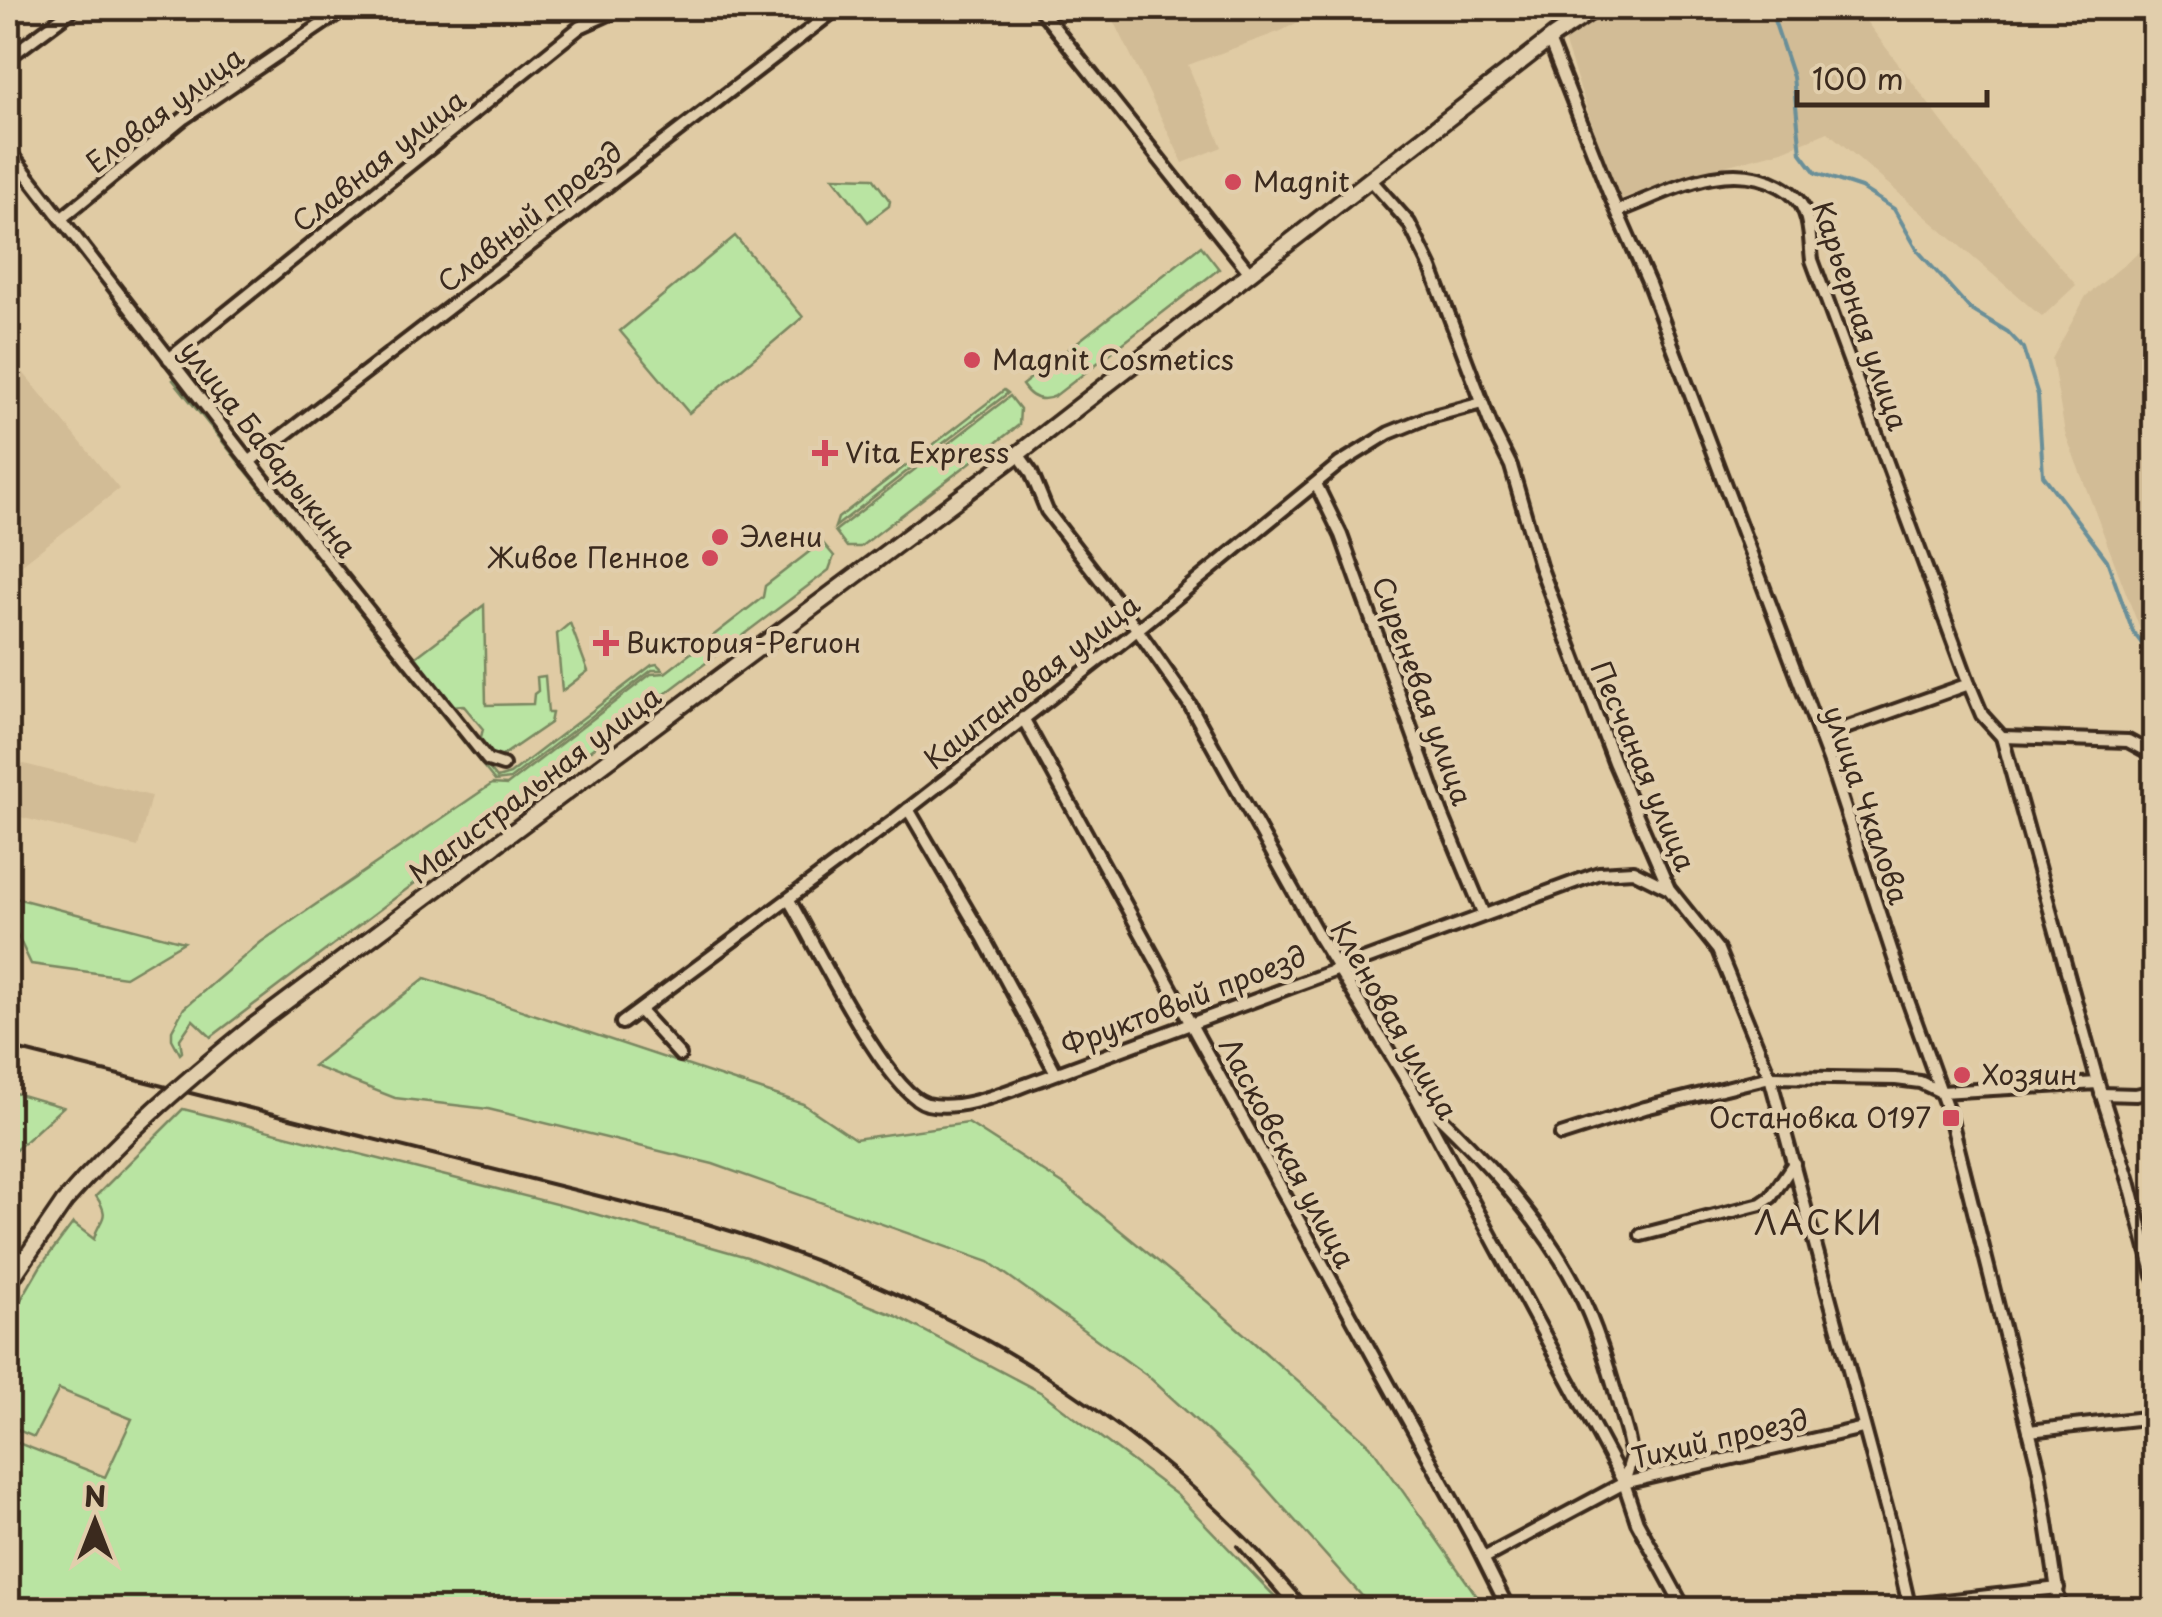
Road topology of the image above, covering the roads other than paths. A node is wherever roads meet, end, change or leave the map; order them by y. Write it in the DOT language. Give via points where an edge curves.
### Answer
graph roads {
  1 [pos="75,8"];
  2 [pos="346,8"];
  3 [pos="622,8"];
  4 [pos="1039,8"];
  5 [pos="1596,8"];
  6 [pos="833,9"];
  7 [pos="1548,40"];
  8 [pos="8,58"];
  9 [pos="8,150"];
  10 [pos="1370,179"];
  11 [pos="1618,211"];
  12 [pos="62,218"];
  13 [pos="1250,273"];
  14 [pos="169,360"];
  15 [pos="1482,403"];
  16 [pos="1018,454"];
  17 [pos="249,462"];
  18 [pos="1316,484"];
  19 [pos="1137,629"];
  20 [pos="1970,684"];
  21 [pos="1023,718"];
  22 [pos="2002,736"];
  23 [pos="1820,737"];
  24 [pos="2154,755"];
  25 [pos="503,764"];
  26 [pos="908,809"];
  27 [pos="1669,889"];
  28 [pos="789,900"];
  29 [pos="1484,914"];
  30 [pos="1339,966"];
  31 [pos="641,1012"];
  32 [pos="622,1023"];
  33 [pos="1191,1023"];
  34 [pos="680,1054"];
  35 [pos="1056,1073"];
  36 [pos="1770,1077"];
  37 [pos="2099,1088"];
  38 [pos="1413,1091"];
  39 [pos="2154,1091"];
  40 [pos="1941,1092"];
  41 [pos="1561,1135"];
  42 [pos="1794,1163"];
  43 [pos="1641,1235"];
  44 [pos="2154,1276"];
  45 [pos="8,1284"];
  46 [pos="2154,1417"];
  47 [pos="1863,1428"];
  48 [pos="2029,1430"];
  49 [pos="1624,1483"];
  50 [pos="1484,1558"];
  51 [pos="2058,1588"];
  52 [pos="1910,1608"];
  53 [pos="1509,1610"];
  54 [pos="1685,1610"];
  55 [pos="2060,1610"];
  1 -- 8 [label="street"];
  2 -- 12 [label="street, Еловая улица" via="184,118"];
  3 -- 14 [label="street, Славная улица" via="580,27"];
  4 -- 13 [label="street"];
  5 -- 7 [label="main road, Магистральная улица"];
  6 -- 17 [label="street, Славный проезд"];
  7 -- 10 [label="main road, Магистральная улица"];
  7 -- 11 [label="street, улица Чкалова"];
  9 -- 12 [label="street, улица Бабарыкина"];
  10 -- 13 [label="main road, Магистральная улица"];
  10 -- 15 [label="street, Песчаная улица" via="1409,223"];
  11 -- 20 [label="street, Карьерная улица" via="1719,176 1759,176 1798,200 1812,260"];
  11 -- 23 [label="street, улица Чкалова"];
  12 -- 14 [label="street, улица Бабарыкина"];
  13 -- 16 [label="main road, Магистральная улица"];
  14 -- 17 [label="street, улица Бабарыкина"];
  15 -- 18 [label="street, Каштановая улица" via="1389,434"];
  15 -- 27 [label="street, Песчаная улица" via="1511,466 1577,670"];
  16 -- 19 [label="street, Кленовая улица" via="1047,511"];
  16 -- 45 [label="main road, Магистральная улица, bridge" via="170,1095 88,1174"];
  17 -- 25 [label="street, улица Бабарыкина" via="488,760"];
  18 -- 19 [label="street, Каштановая улица"];
  18 -- 29 [label="street, Сиреневая улица"];
  19 -- 21 [label="street, Каштановая улица"];
  19 -- 30 [label="street, Кленовая улица" via="1190,704"];
  20 -- 22 [label="street, Карьерная улица" via="1982,715"];
  20 -- 23 [label="street"];
  21 -- 26 [label="street, Каштановая улица"];
  21 -- 33 [label="street, Ласковская улица"];
  22 -- 24 [label="street" via="2128,741"];
  22 -- 37 [label="street, Карьерная улица"];
  23 -- 40 [label="street, улица Чкалова"];
  26 -- 28 [label="street, Каштановая улица"];
  26 -- 35 [label="street"];
  27 -- 29 [label="street, Фруктовый проезд" via="1636,872 1608,871"];
  27 -- 36 [label="street, Песчаная улица" via="1718,950"];
  28 -- 31 [label="street, Каштановая улица"];
  28 -- 35 [label="street, Фруктовый проезд" via="891,1073 919,1101 947,1105 992,1096"];
  29 -- 30 [label="street, Фруктовый проезд"];
  30 -- 33 [label="street, Фруктовый проезд"];
  30 -- 38 [label="street, Кленовая улица"];
  31 -- 32 [label="street, Каштановая улица"];
  31 -- 34 [label="street"];
  33 -- 35 [label="street, Фруктовый проезд"];
  33 -- 50 [label="street, Ласковская улица"];
  36 -- 40 [label="street" via="1920,1082"];
  36 -- 41 [label="street"];
  36 -- 42 [label="street, Песчаная улица"];
  37 -- 39 [label="street"];
  37 -- 40 [label="street"];
  37 -- 44 [label="street, Карьерная улица"];
  38 -- 49 [label="street, Кленовая улица"];
  38 -- 49 [label="street" via="1493,1173 1578,1291 1627,1433 1632,1456"];
  40 -- 48 [label="street, улица Чкалова"];
  42 -- 43 [label="street" via="1762,1204"];
  42 -- 47 [label="street, Песчаная улица"];
  46 -- 48 [label="street"];
  47 -- 49 [label="street, Тихий проезд"];
  47 -- 52 [label="street, Песчаная улица"];
  48 -- 51 [label="street, улица Чкалова"];
  49 -- 50 [label="street, Тихий проезд"];
  49 -- 54 [label="street, Кленовая улица" via="1637,1522"];
  50 -- 53 [label="street, Ласковская улица"];
  51 -- 52 [label="street"];
  51 -- 55 [label="street, улица Чкалова"];
}
